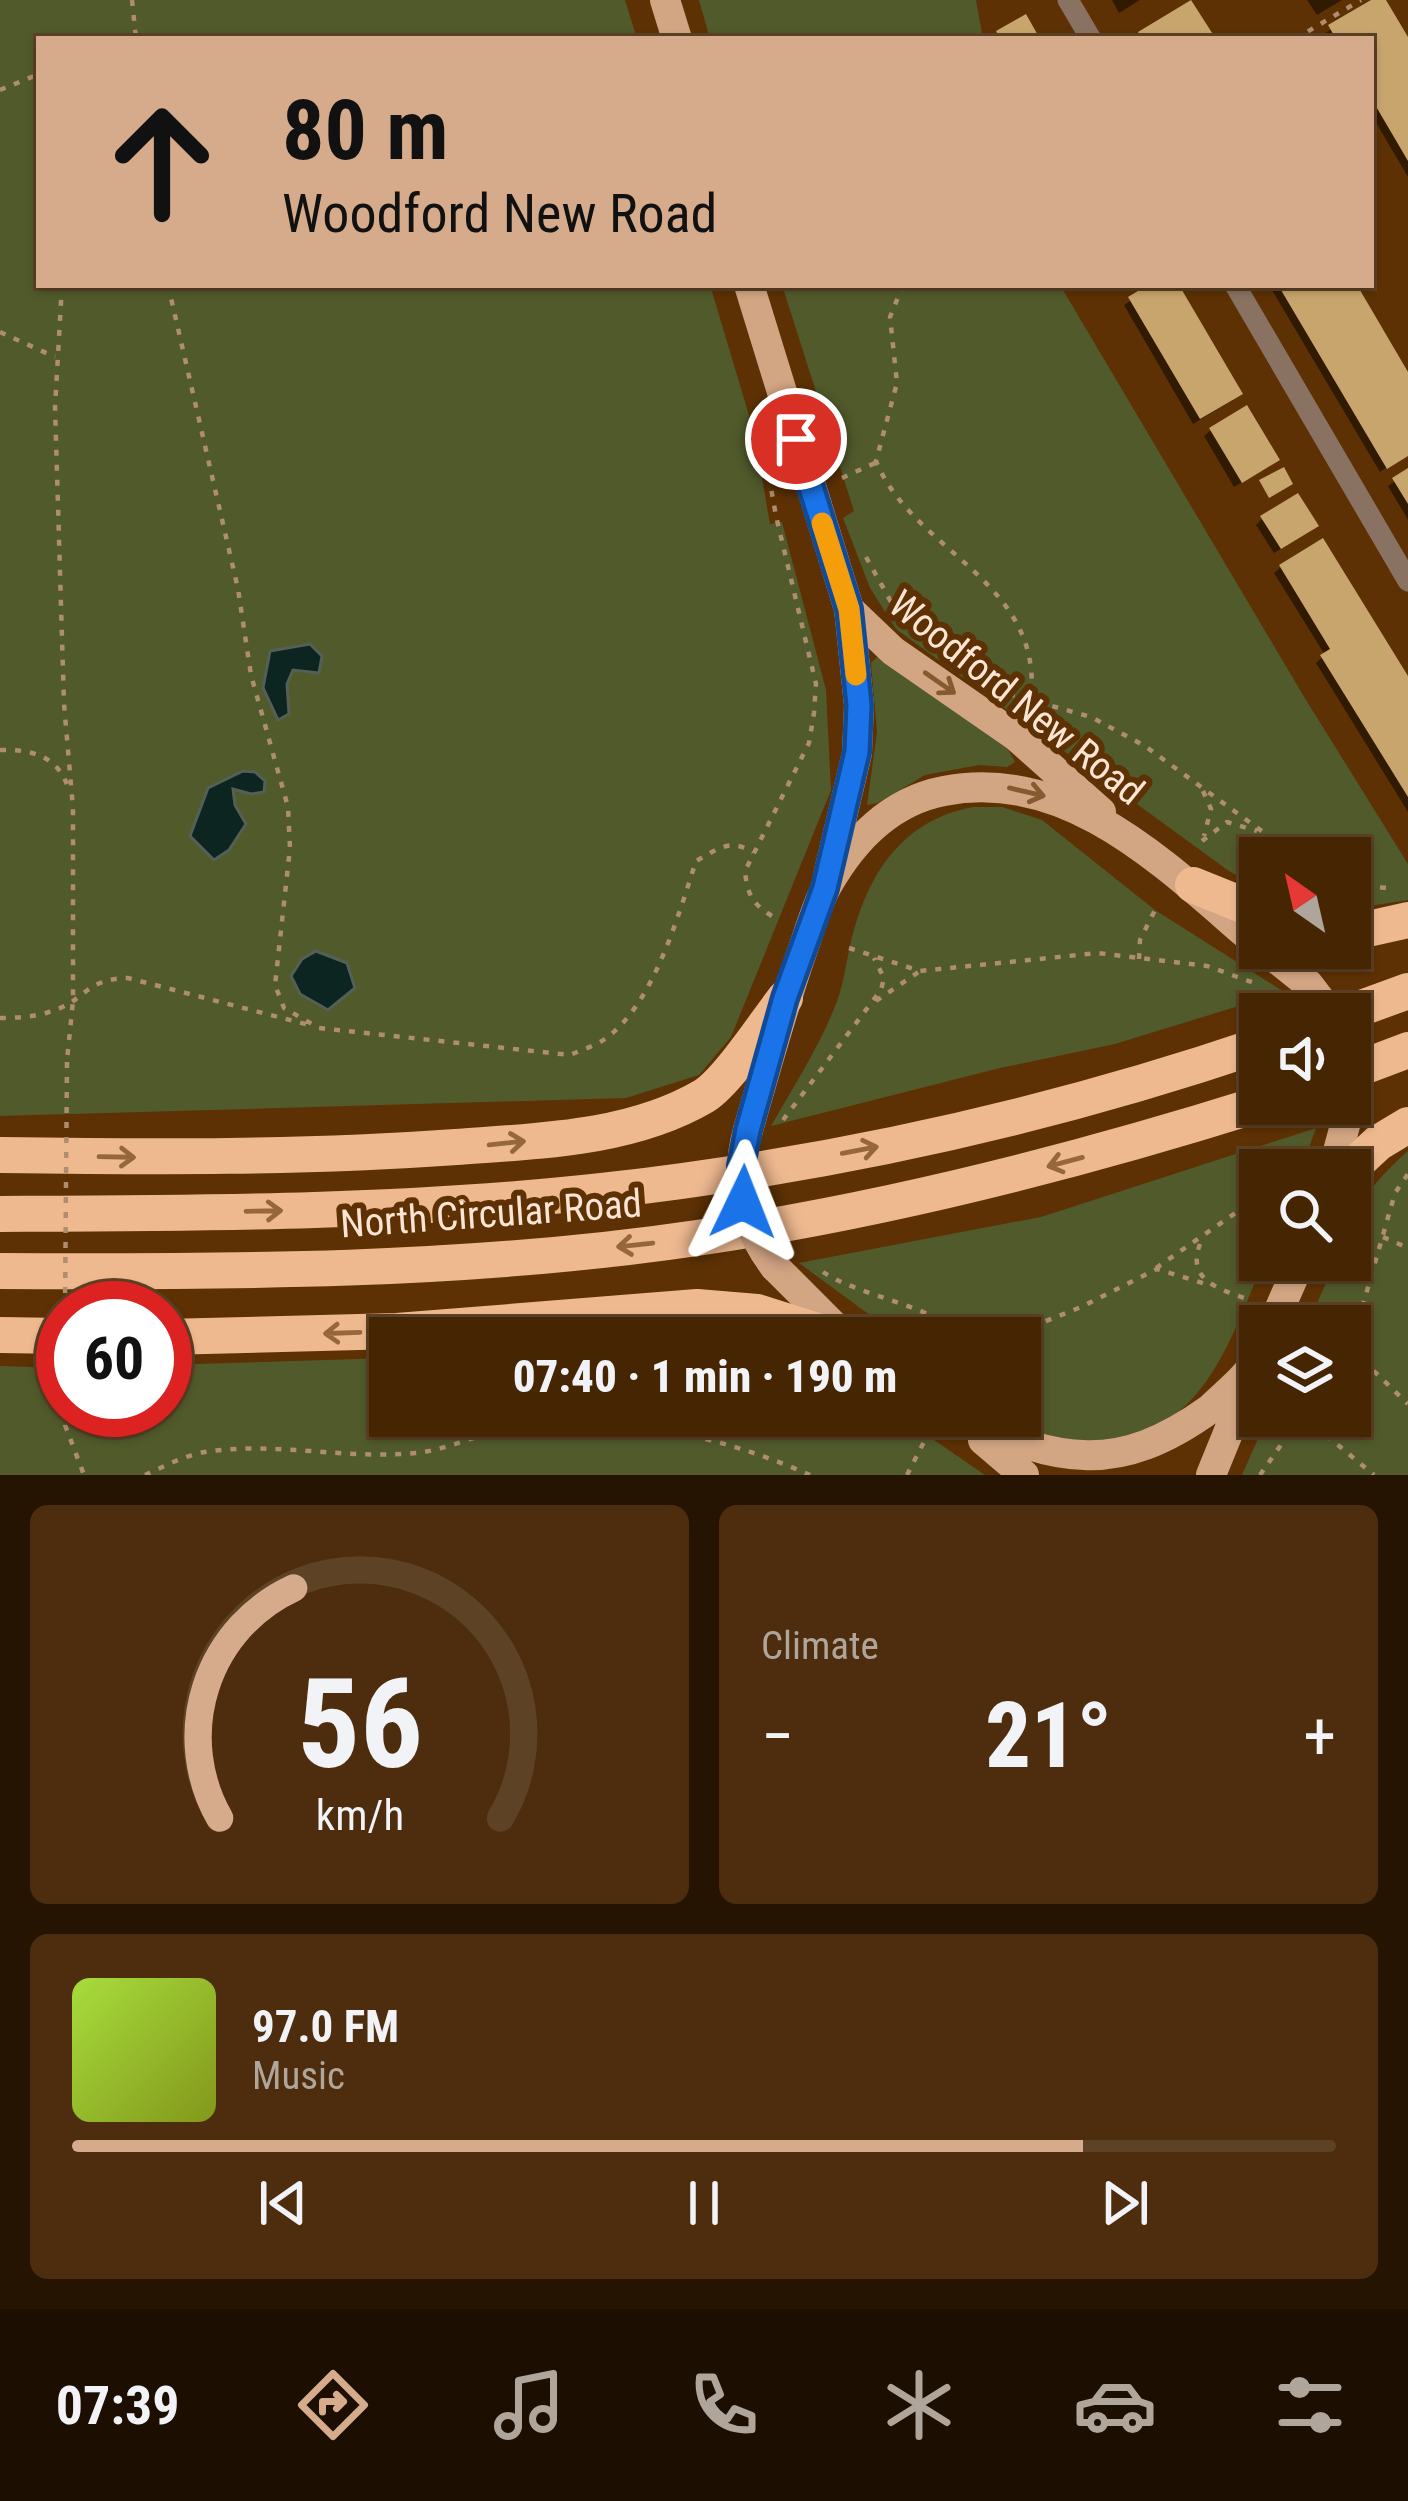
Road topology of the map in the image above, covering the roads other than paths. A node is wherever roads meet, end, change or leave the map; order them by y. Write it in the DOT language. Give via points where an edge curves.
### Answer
graph roads {
  1 [pos="665,0"];
  2 [pos="1068,0"];
  3 [pos="676,36"];
  4 [pos="1089,36"];
  5 [pos="750,288"];
  6 [pos="1237,288"];
  7 [pos="1408,581"];
  8 [pos="849,609"];
  9 [pos="1136,844"];
  10 [pos="1193,885"];
  11 [pos="825,888"];
  12 [pos="1239,904"];
  13 [pos="1408,920"];
  14 [pos="1239,926"];
  15 [pos="1371,928"];
  16 [pos="1289,969"];
  17 [pos="1408,991"];
  18 [pos="1315,993"];
  19 [pos="785,998"];
  20 [pos="1371,1005"];
  21 [pos="1408,1050"];
  22 [pos="1239,1051"];
  23 [pos="1371,1065"];
  24 [pos="1239,1111"];
  25 [pos="1408,1125"];
  26 [pos="1371,1150"];
  27 [pos="0,1155"];
  28 [pos="0,1214"];
  29 [pos="0,1271"];
  30 [pos="560,1317"];
  31 [pos="774,1317"];
  32 [pos="823,1317"];
  33 [pos="369,1331"];
  34 [pos="0,1334"];
  35 [pos="36,1335"];
  36 [pos="192,1336"];
  37 [pos="1239,1378"];
  38 [pos="1239,1405"];
  39 [pos="981,1437"];
  40 [pos="1003,1437"];
  41 [pos="1024,1475"];
  42 [pos="1211,1475"];
  1 -- 3 [label="main road"];
  2 -- 4 [label="street"];
  5 -- 8 [label="main road, Woodford New Road"];
  6 -- 7 [label="street"];
  8 -- 9 [label="main road, Woodford New Road, one-way" via="893,651 1017,737"];
  8 -- 11 [label="main road, Woodford New Road" via="857,752"];
  9 -- 10 [label="main road"];
  11 -- 9 [label="main road, one-way" via="889,813 968,787 1048,796"];
  10 -- 12 [label="highway"];
  10 -- 14 [label="main road"];
  11 -- 19 [label="main road"];
  13 -- 15 [label="highway"];
  16 -- 18 [label="main road"];
  17 -- 20 [label="highway"];
  27 -- 19 [label="highway, one-way" via="355,1154 628,1127 711,1090"];
  19 -- 32 [label="main road, bridge" via="748,1130 743,1202 775,1267"];
  21 -- 23 [label="highway"];
  28 -- 22 [label="highway, North Circular Road, one-way" via="268,1212 602,1191 943,1133"];
  24 -- 29 [label="highway, North Circular Road, one-way" via="955,1190 692,1239 270,1271"];
  25 -- 26 [label="highway"];
  31 -- 30 [label="highway, one-way" via="697,1306"];
  33 -- 36 [label="highway, one-way"];
  34 -- 35 [label="highway"];
  37 -- 40 [label="main road" via="1183,1435 1120,1464 1060,1463"];
  38 -- 42 [label="main road"];
  39 -- 41 [label="main road"];
}
